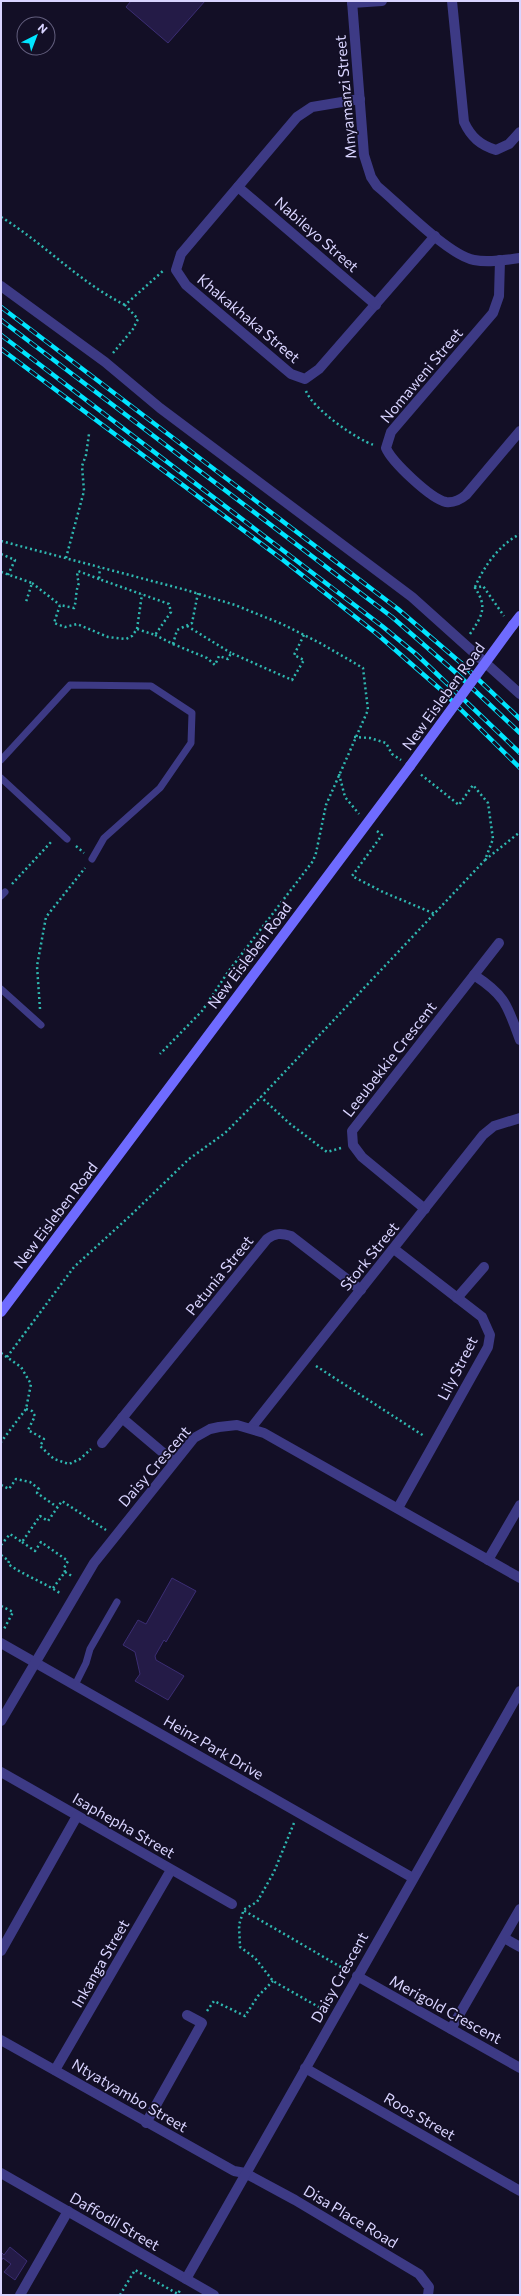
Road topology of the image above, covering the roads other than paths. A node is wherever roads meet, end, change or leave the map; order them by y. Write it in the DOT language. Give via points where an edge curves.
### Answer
graph roads {
  1 [pos="382,1"];
  2 [pos="452,1"];
  3 [pos="352,2"];
  4 [pos="360,99"];
  5 [pos="520,132"];
  6 [pos="238,187"];
  7 [pos="435,236"];
  8 [pos="520,258"];
  9 [pos="500,260"];
  10 [pos="1,286"];
  11 [pos="376,304"];
  12 [pos="520,431"];
  13 [pos="520,616"];
  14 [pos="520,694"];
  15 [pos="1,760"];
  16 [pos="1,778"];
  17 [pos="67,839"];
  18 [pos="92,859"];
  19 [pos="498,943"];
  20 [pos="474,974"];
  21 [pos="1,988"];
  22 [pos="41,1025"];
  23 [pos="520,1040"];
  24 [pos="520,1118"];
  25 [pos="425,1209"];
  26 [pos="394,1249"];
  27 [pos="484,1267"];
  28 [pos="361,1290"];
  29 [pos="457,1298"];
  30 [pos="1,1312"];
  31 [pos="122,1418"];
  32 [pos="251,1428"];
  33 [pos="102,1443"];
  34 [pos="174,1462"];
  35 [pos="520,1505"];
  36 [pos="398,1508"];
  37 [pos="488,1560"];
  38 [pos="520,1578"];
  39 [pos="117,1602"];
  40 [pos="1,1643"];
  41 [pos="34,1662"];
  42 [pos="75,1686"];
  43 [pos="518,1697"];
  44 [pos="1,1721"];
  45 [pos="1,1772"];
  46 [pos="77,1816"];
  47 [pos="170,1870"];
  48 [pos="413,1878"];
  49 [pos="232,1904"];
  50 [pos="520,1909"];
  51 [pos="504,1938"];
  52 [pos="520,1947"];
  53 [pos="1,1951"];
  54 [pos="357,1976"];
  55 [pos="187,2015"];
  56 [pos="451,2029"];
  57 [pos="1,2040"];
  58 [pos="305,2068"];
  59 [pos="520,2068"];
  60 [pos="55,2070"];
  61 [pos="146,2123"];
  62 [pos="1,2173"];
  63 [pos="245,2173"];
  64 [pos="520,2191"];
  65 [pos="68,2211"];
  66 [pos="186,2279"];
  67 [pos="20,2295"];
  68 [pos="214,2295"];
  69 [pos="428,2295"];
  1 -- 3 [label="street"];
  2 -- 5 [label="street" via="464,122 469,132 482,144 496,150 509,144"];
  3 -- 4 [label="street, Mnyamanzi Street"];
  4 -- 6 [label="street, Khakakhaka Street" via="330,102 304,112"];
  4 -- 7 [label="street, Mnyamanzi Street" via="364,154 371,177 377,186"];
  6 -- 11 [label="street, Nabileyo Street"];
  6 -- 11 [label="street, Khakakhaka Street" via="181,254 176,270 186,285 290,374 305,379 319,369"];
  7 -- 9 [label="street, Mnyamanzi Street" via="466,258"];
  7 -- 11 [label="street, Khakakhaka Street"];
  8 -- 9 [label="street, Mnyamanzi Street"];
  9 -- 12 [label="street, Nomaweni Street" via="499,296 493,313 391,432 386,448 392,460 435,497 451,502 466,495"];
  10 -- 14 [label="street" via="105,362 160,408 412,597"];
  13 -- 30 [label="main road, New Eisleben Road, bridge"];
  15 -- 18 [label="lane" via="70,686 151,686 192,713 191,743 160,788 104,838"];
  16 -- 17 [label="lane"];
  19 -- 20 [label="street, Leeubekkie Crescent"];
  20 -- 23 [label="street" via="503,998"];
  20 -- 25 [label="street, Leeubekkie Crescent" via="355,1126 351,1137 362,1158"];
  21 -- 22 [label="lane"];
  24 -- 25 [label="street, Stork Street" via="489,1129"];
  25 -- 26 [label="street, Stork Street"];
  26 -- 28 [label="street, Stork Street"];
  26 -- 29 [label="street, Lily Street"];
  27 -- 29 [label="street"];
  28 -- 31 [label="street, Petunia Street" via="291,1236 274,1234 267,1239"];
  28 -- 32 [label="street, Stork Street"];
  29 -- 36 [label="street, Lily Street" via="482,1317 488,1326 490,1342"];
  31 -- 33 [label="street, Petunia Street"];
  31 -- 34 [label="street"];
  32 -- 34 [label="street, Daisy Crescent" via="237,1425 210,1429 194,1438"];
  32 -- 36 [label="street, Daisy Crescent"];
  34 -- 41 [label="street, Daisy Crescent" via="115,1536 82,1583"];
  35 -- 37 [label="street"];
  36 -- 37 [label="street, Daisy Crescent"];
  37 -- 38 [label="street, Daisy Crescent"];
  39 -- 42 [label="lane" via="90,1650"];
  40 -- 41 [label="street, Heinz Park Drive"];
  41 -- 42 [label="street, Heinz Park Drive"];
  41 -- 44 [label="street, Daisy Crescent"];
  42 -- 48 [label="street, Heinz Park Drive"];
  43 -- 48 [label="street, Daisy Crescent"];
  45 -- 46 [label="street, Isaphepha Street"];
  46 -- 47 [label="street, Isaphepha Street"];
  46 -- 53 [label="street"];
  47 -- 49 [label="street, Isaphepha Street"];
  47 -- 60 [label="street, Inkanga Street"];
  48 -- 54 [label="street, Daisy Crescent"];
  50 -- 51 [label="street"];
  51 -- 52 [label="street"];
  51 -- 56 [label="street"];
  54 -- 56 [label="street, Merigold Crescent"];
  54 -- 58 [label="street, Daisy Crescent"];
  55 -- 61 [label="street" via="202,2023"];
  56 -- 59 [label="street, Merigold Crescent"];
  57 -- 60 [label="street, Ntyatyambo Street"];
  58 -- 63 [label="street, Daisy Crescent"];
  58 -- 64 [label="street, Roos Street"];
  60 -- 61 [label="street, Ntyatyambo Street"];
  61 -- 63 [label="street, Ntyatyambo Street" via="234,2171"];
  62 -- 65 [label="street, Daffodil Street"];
  63 -- 66 [label="street, Daisy Crescent"];
  63 -- 69 [label="street, Disa Place Road" via="419,2274 429,2287"];
  65 -- 66 [label="street, Daffodil Street"];
  65 -- 67 [label="street"];
  66 -- 68 [label="street, Daffodil Street"];
}
